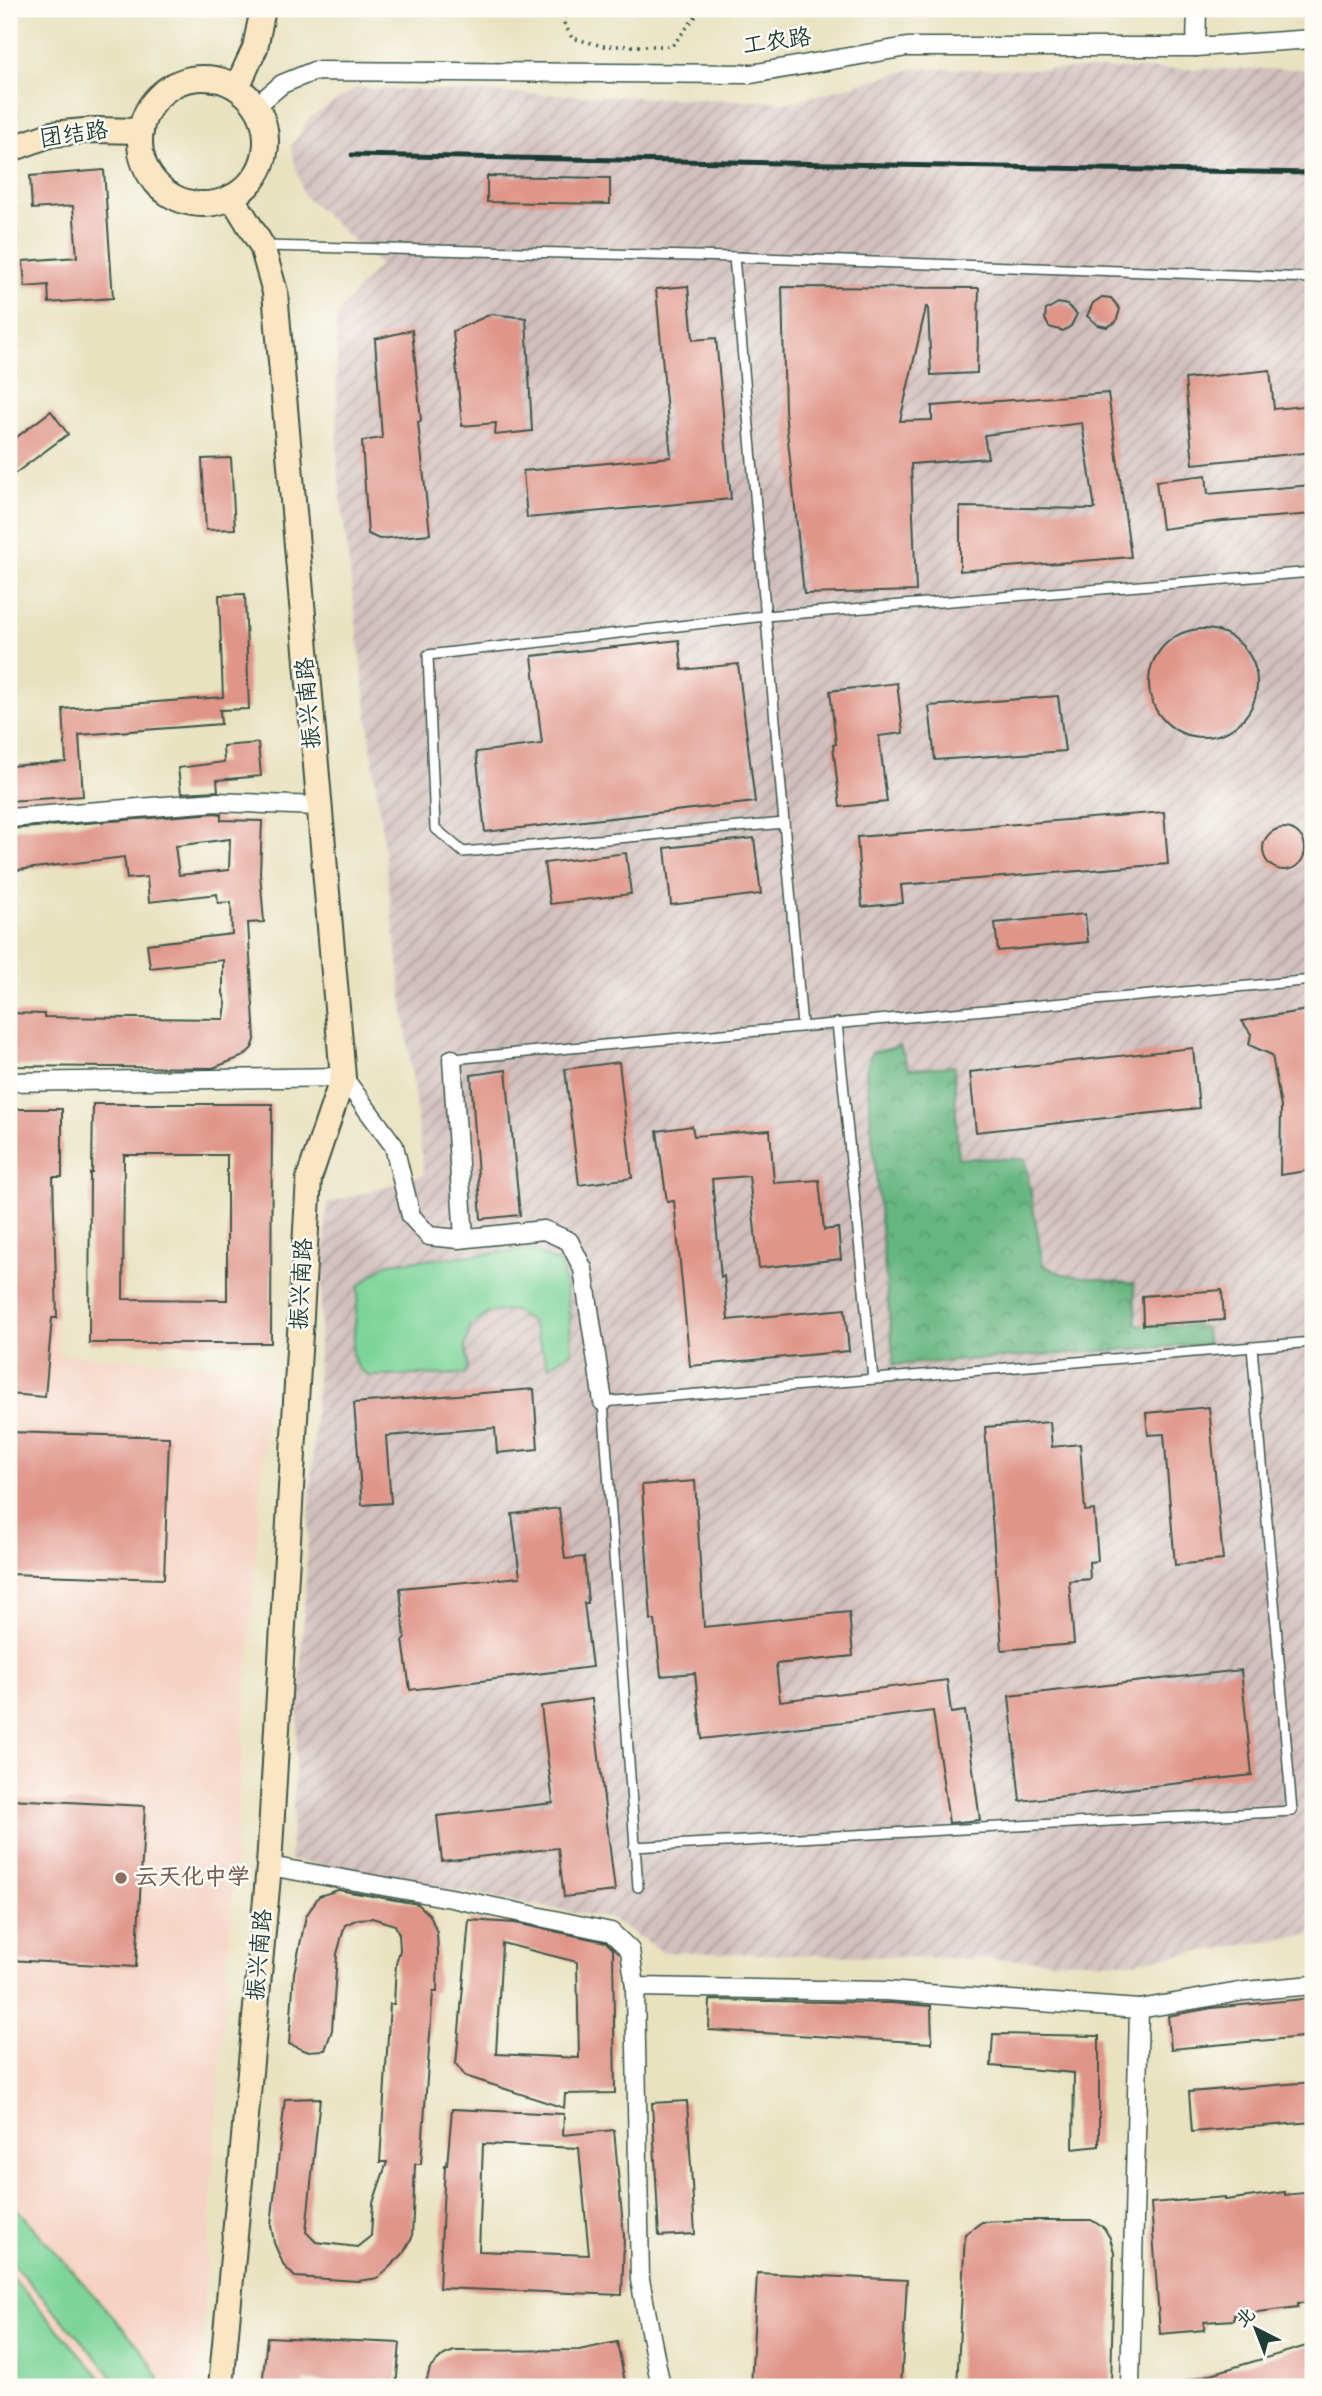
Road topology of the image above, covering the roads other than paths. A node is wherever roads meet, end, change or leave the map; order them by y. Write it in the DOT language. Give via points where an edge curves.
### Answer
graph roads {
  1 [pos="263,9"];
  2 [pos="1197,9"];
  3 [pos="1313,38"];
  4 [pos="1196,47"];
  5 [pos="237,87"];
  6 [pos="256,106"];
  7 [pos="141,131"];
  8 [pos="9,150"];
  9 [pos="232,197"];
  10 [pos="262,246"];
  11 [pos="734,257"];
  12 [pos="1313,278"];
  13 [pos="1313,572"];
  14 [pos="765,616"];
  15 [pos="319,806"];
  16 [pos="9,818"];
  17 [pos="784,823"];
  18 [pos="1313,980"];
  19 [pos="837,1023"];
  20 [pos="802,1027"];
  21 [pos="452,1059"];
  22 [pos="343,1077"];
  23 [pos="9,1082"];
  24 [pos="464,1238"];
  25 [pos="1313,1342"];
  26 [pos="1252,1347"];
  27 [pos="873,1379"];
  28 [pos="603,1402"];
  29 [pos="635,1847"];
  30 [pos="269,1866"];
  31 [pos="638,1887"];
  32 [pos="1313,1985"];
  33 [pos="635,1987"];
  34 [pos="1139,2009"];
  35 [pos="221,2387"];
  36 [pos="661,2387"];
  37 [pos="1130,2387"];
  1 -- 5 [label="main road" via="255,48"];
  2 -- 4 [label="street"];
  3 -- 4 [label="street, 工农路"];
  4 -- 6 [label="street, 工农路" via="907,47 751,74 314,71 282,84"];
  5 -- 6 [label="main road"];
  5 -- 7 [label="main road" via="212,78 174,85 153,102"];
  6 -- 9 [label="main road" via="265,130 264,156 253,180"];
  7 -- 8 [label="main road, 团结路" via="52,134"];
  7 -- 9 [label="main road" via="144,164 169,195 207,204"];
  9 -- 10 [label="main road, 振兴南路"];
  10 -- 11 [label="lane"];
  10 -- 15 [label="main road, 振兴南路" via="275,292"];
  11 -- 12 [label="lane"];
  11 -- 14 [label="lane"];
  13 -- 14 [label="lane"];
  14 -- 17 [label="lane"];
  14 -- 17 [label="lane" via="428,655 435,828 463,852"];
  15 -- 16 [label="street" via="216,802"];
  15 -- 22 [label="main road, 振兴南路"];
  17 -- 20 [label="lane"];
  18 -- 19 [label="lane"];
  19 -- 20 [label="lane"];
  19 -- 27 [label="lane"];
  20 -- 21 [label="lane"];
  21 -- 24 [label="street"];
  22 -- 23 [label="street"];
  22 -- 24 [label="street" via="394,1146 411,1216 429,1236"];
  22 -- 30 [label="main road, 振兴南路" via="309,1178"];
  24 -- 28 [label="street" via="544,1230 569,1241 583,1269"];
  25 -- 26 [label="lane"];
  26 -- 27 [label="lane"];
  26 -- 29 [label="lane" via="1292,1811"];
  27 -- 28 [label="lane"];
  28 -- 29 [label="lane"];
  29 -- 31 [label="lane"];
  30 -- 33 [label="street" via="611,1932 630,1950"];
  30 -- 35 [label="main road, 振兴南路"];
  32 -- 34 [label="street"];
  33 -- 34 [label="street" via="886,1991"];
  33 -- 36 [label="street" via="640,2280"];
  34 -- 37 [label="street"];
}
